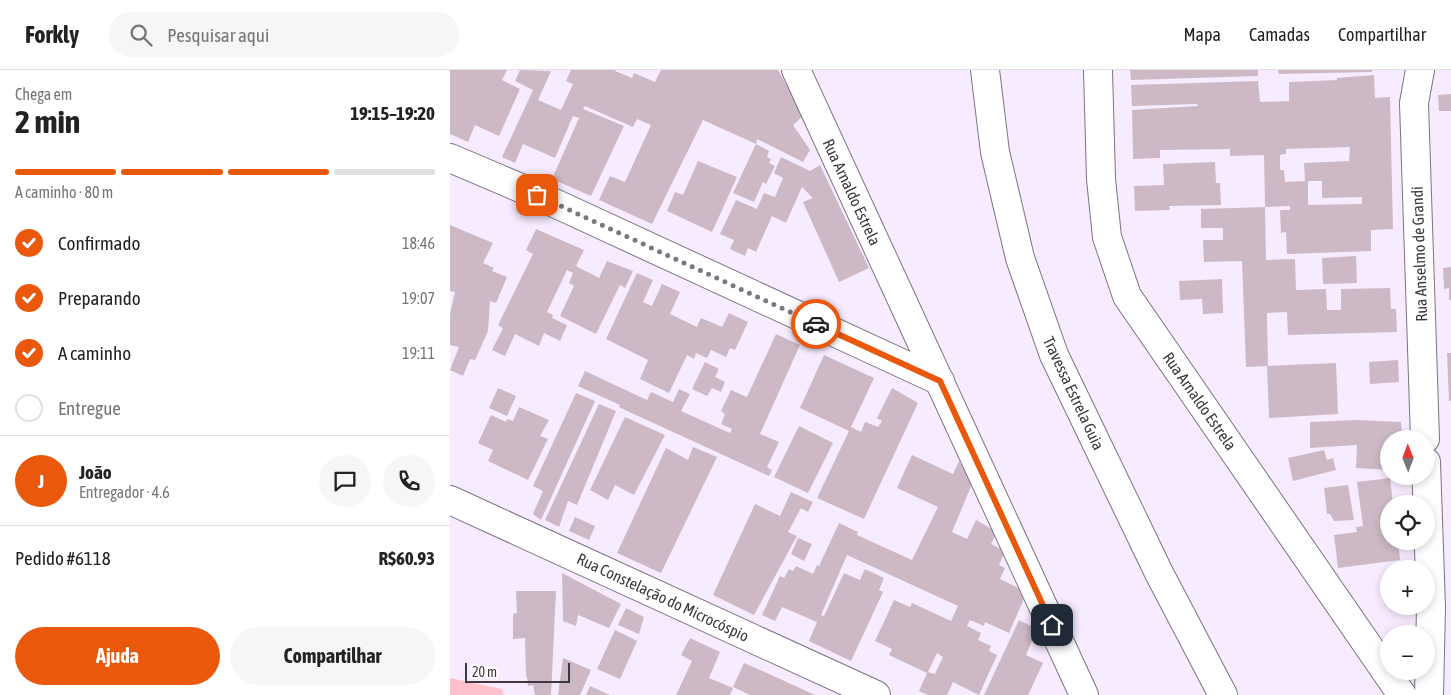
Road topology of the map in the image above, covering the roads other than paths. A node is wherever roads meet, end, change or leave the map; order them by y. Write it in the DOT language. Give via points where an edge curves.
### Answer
graph roads {
  1 [pos="796,70"];
  2 [pos="985,70"];
  3 [pos="1098,70"];
  4 [pos="1420,70"];
  5 [pos="450,158"];
  6 [pos="940,381"];
  7 [pos="1426,430"];
  8 [pos="1427,485"];
  9 [pos="450,500"];
  10 [pos="876,695"];
  11 [pos="1084,695"];
  12 [pos="1223,695"];
  13 [pos="1402,695"];
  14 [pos="1429,695"];
  1 -- 6 [label="street, Rua Arnaldo Estrela"];
  2 -- 12 [label="street, Travessa Estrela Guia" via="995,152 1020,258 1054,355 1159,573"];
  3 -- 13 [label="street, Rua Arnaldo Estrela" via="1101,179 1107,237 1127,296"];
  4 -- 7 [label="street, Rua Anselmo de Grandi" via="1414,103"];
  5 -- 6 [label="street"];
  6 -- 11 [label="street, Rua Arnaldo Estrela"];
  8 -- 14 [label="street" via="1431,607"];
  9 -- 10 [label="street, Rua Constelação do Microcóspio"];
}
